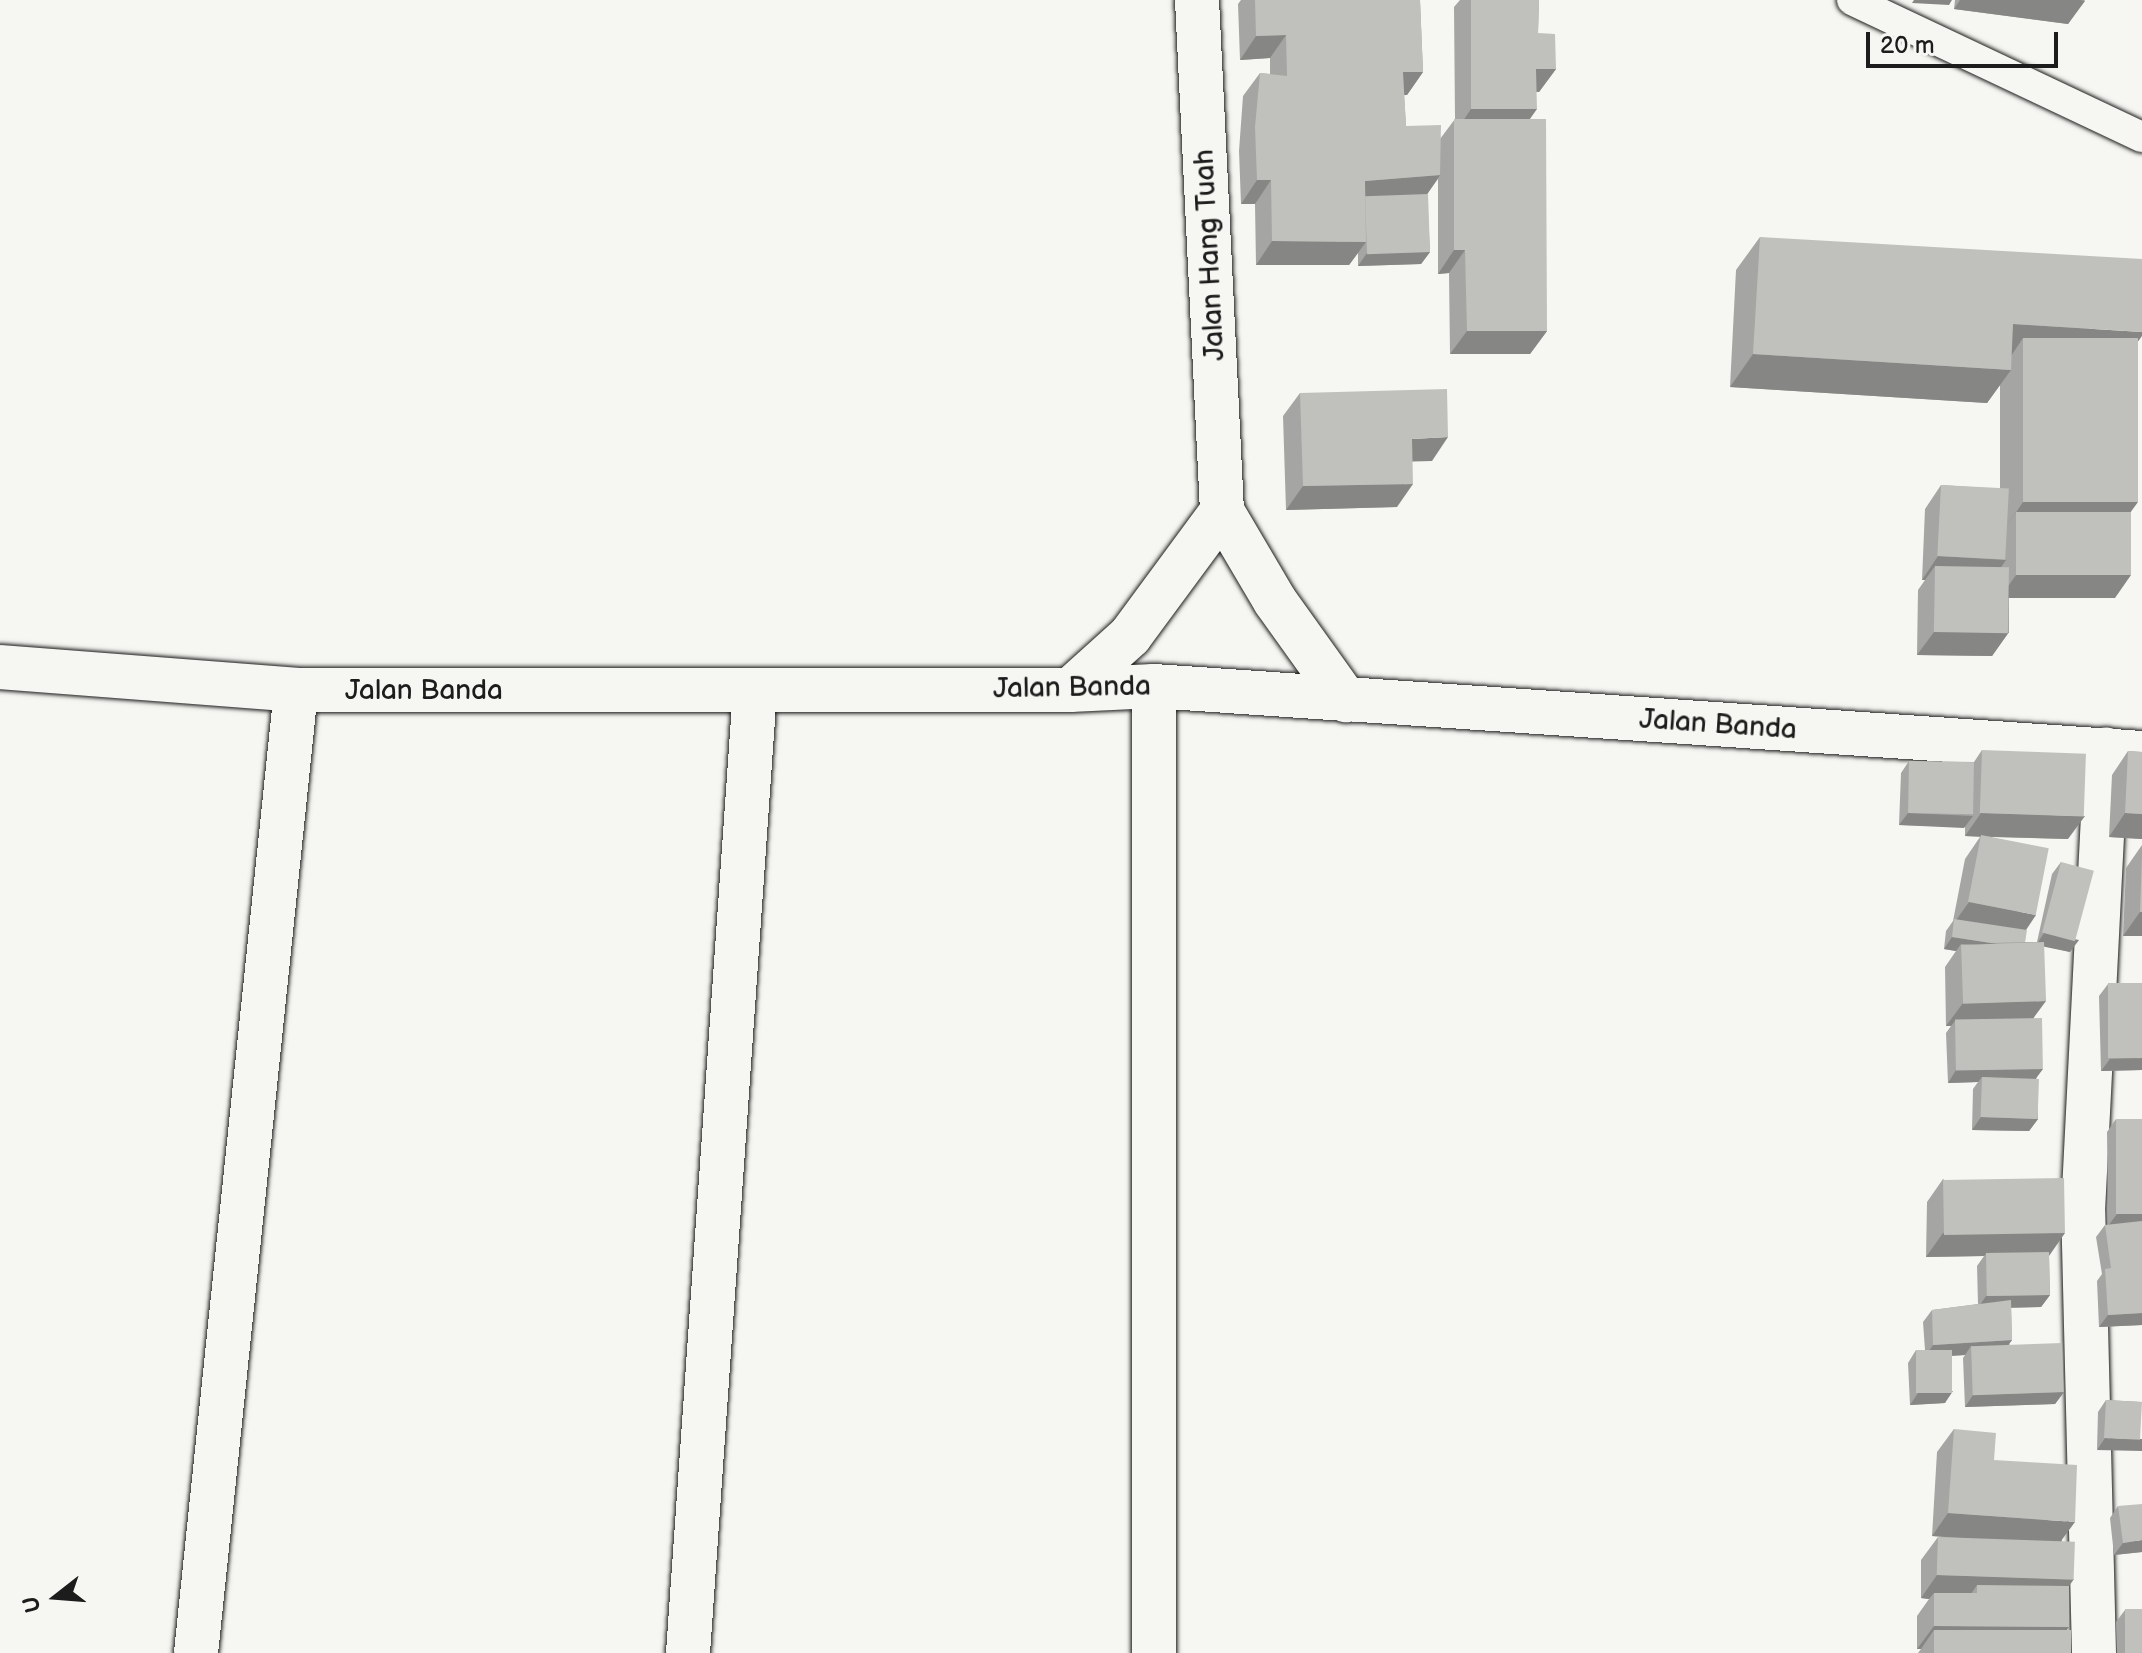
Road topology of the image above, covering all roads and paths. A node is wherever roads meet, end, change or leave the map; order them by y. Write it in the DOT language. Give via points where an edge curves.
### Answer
graph roads {
  1 [pos="1197,0"];
  2 [pos="1852,0"];
  3 [pos="2142,137"];
  4 [pos="1222,511"];
  5 [pos="0,667"];
  6 [pos="1154,686"];
  7 [pos="296,690"];
  8 [pos="1070,690"];
  9 [pos="755,691"];
  10 [pos="1346,700"];
  11 [pos="2124,752"];
  12 [pos="196,1653"];
  13 [pos="688,1653"];
  14 [pos="1154,1653"];
  15 [pos="2094,1653"];
  1 -- 4 [label="street, Jalan Hang Tuah"];
  2 -- 3 [label="lane"];
  4 -- 8 [label="street" via="1130,636"];
  4 -- 10 [label="street" via="1275,601"];
  5 -- 7 [label="street, Jalan Banda"];
  6 -- 8 [label="street, Jalan Banda"];
  6 -- 10 [label="street, Jalan Banda"];
  6 -- 14 [label="street"];
  7 -- 9 [label="street, Jalan Banda"];
  7 -- 12 [label="street"];
  8 -- 9 [label="street, Jalan Banda"];
  9 -- 13 [label="street"];
  10 -- 11 [label="street, Jalan Banda"];
  11 -- 15 [label="street" via="2083,1211"];
}
